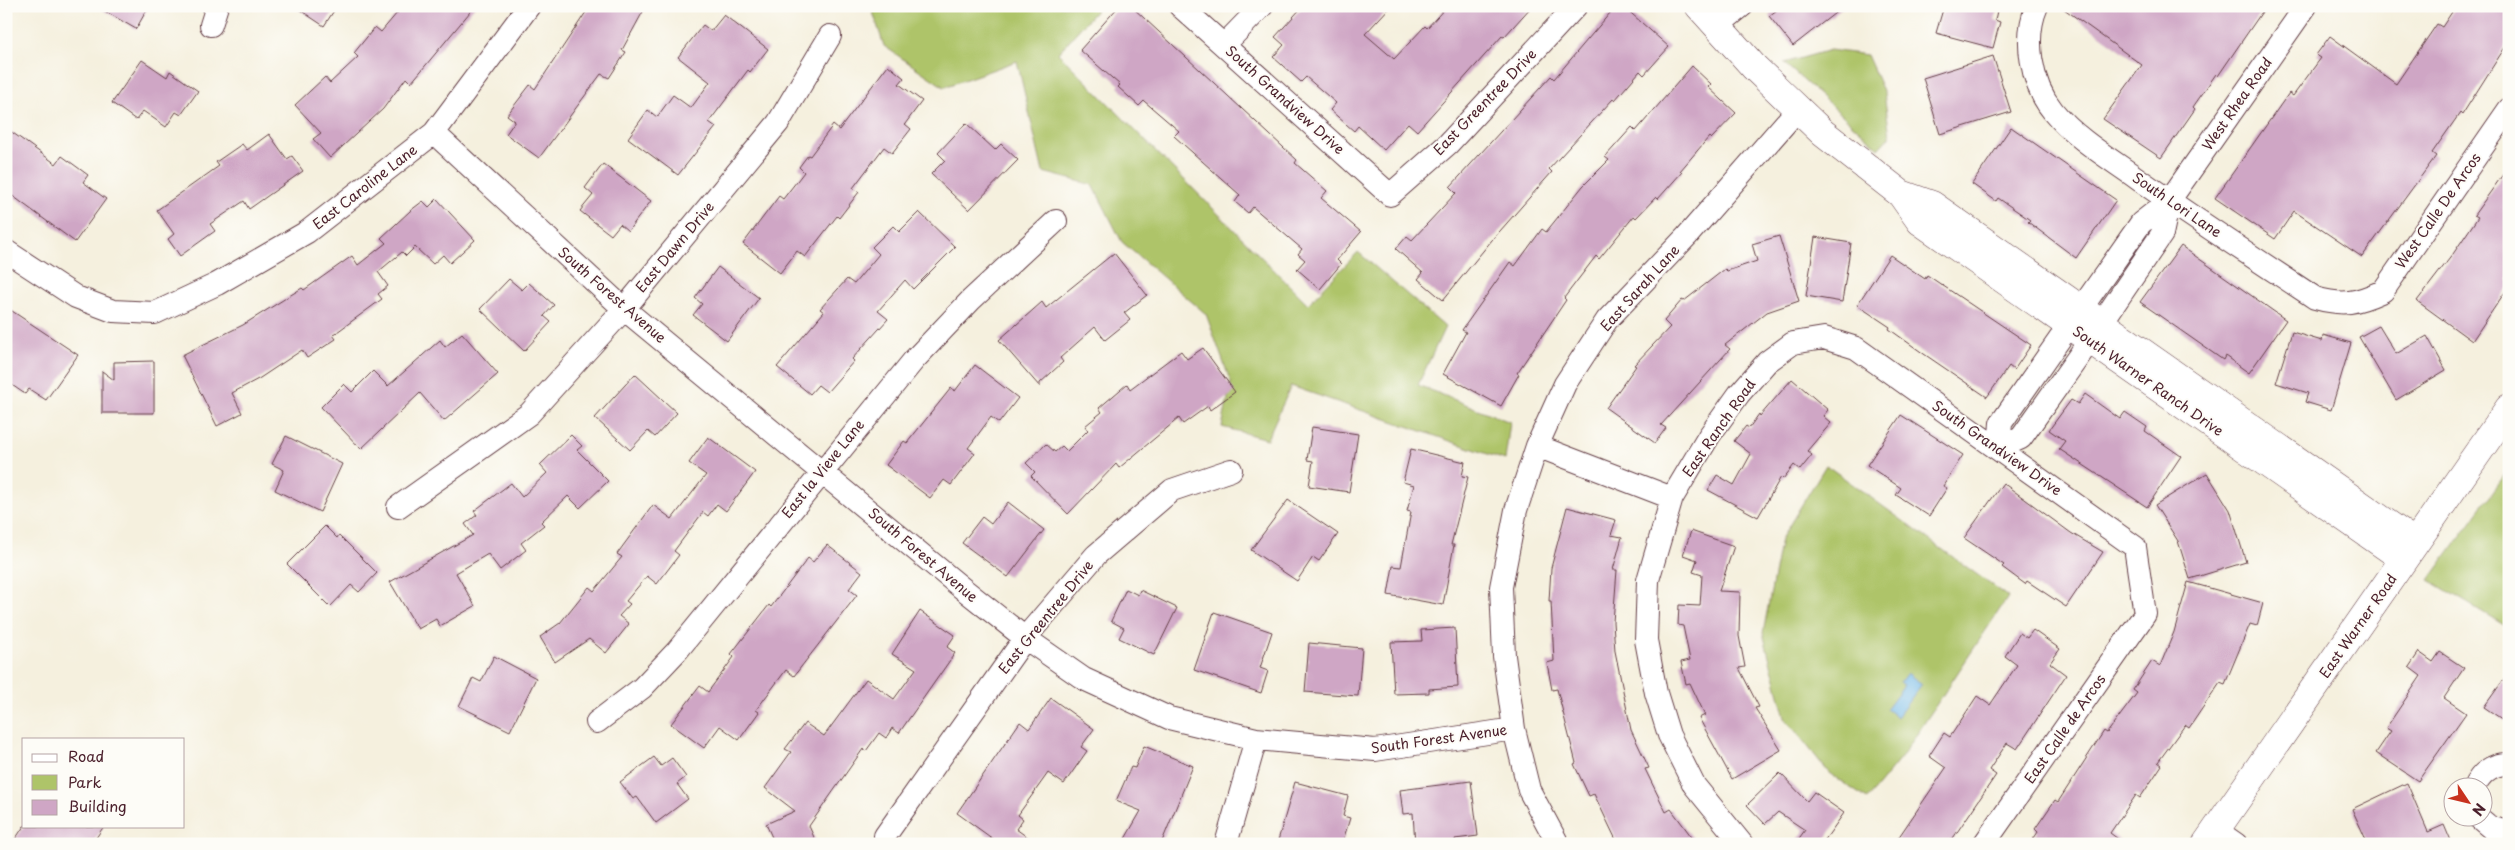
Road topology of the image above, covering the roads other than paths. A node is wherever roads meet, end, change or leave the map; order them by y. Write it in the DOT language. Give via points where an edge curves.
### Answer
graph roads {
  1 [pos="529,6"];
  2 [pos="1180,6"];
  3 [pos="1262,6"];
  4 [pos="1576,6"];
  5 [pos="1698,6"];
  6 [pos="1742,6"];
  7 [pos="2037,6"];
  8 [pos="2306,6"];
  9 [pos="1716,27"];
  10 [pos="830,36"];
  11 [pos="1224,45"];
  12 [pos="2509,109"];
  13 [pos="1798,110"];
  14 [pos="434,133"];
  15 [pos="1390,195"];
  16 [pos="2169,201"];
  17 [pos="1056,221"];
  18 [pos="6,251"];
  19 [pos="2358,302"];
  20 [pos="624,309"];
  21 [pos="2085,325"];
  22 [pos="1793,343"];
  23 [pos="2509,408"];
  24 [pos="1537,446"];
  25 [pos="1999,448"];
  26 [pos="1231,470"];
  27 [pos="821,471"];
  28 [pos="1672,498"];
  29 [pos="398,507"];
  30 [pos="2409,551"];
  31 [pos="2145,614"];
  32 [pos="1025,638"];
  33 [pos="597,722"];
  34 [pos="1514,729"];
  35 [pos="1256,739"];
  36 [pos="2509,764"];
  37 [pos="2480,778"];
  38 [pos="2491,828"];
  39 [pos="2509,832"];
  40 [pos="884,836"];
  41 [pos="2220,839"];
  42 [pos="1226,844"];
  43 [pos="1558,844"];
  44 [pos="1742,844"];
  45 [pos="1984,844"];
  1 -- 14 [label="street, East Caroline Lane"];
  2 -- 11 [label="street, South Grandview Drive"];
  3 -- 11 [label="street"];
  4 -- 15 [label="street, East Greentree Drive" via="1448,144"];
  5 -- 9 [label="street, South Warner Ranch Drive"];
  6 -- 9 [label="street"];
  7 -- 16 [label="street, South Lori Lane" via="2031,29 2032,62 2039,90 2052,110 2081,139"];
  8 -- 16 [label="street, West Rhea Road"];
  9 -- 13 [label="street, South Warner Ranch Drive"];
  10 -- 20 [label="street, East Dawn Drive" via="778,123"];
  11 -- 15 [label="street, South Grandview Drive"];
  12 -- 19 [label="street, West Calle De Arcos" via="2383,291"];
  13 -- 21 [label="street, South Warner Ranch Drive" via="1863,167 1901,194 1932,205"];
  13 -- 24 [label="street, East Sarah Lane" via="1608,320 1565,384"];
  14 -- 18 [label="street, East Caroline Lane" via="307,232 217,284 155,313 113,311 76,297"];
  14 -- 20 [label="street, South Forest Avenue"];
  16 -- 19 [label="street, South Lori Lane" via="2315,298 2336,304"];
  16 -- 21 [label="street, West Rhea Road" via="2162,234"];
  17 -- 27 [label="street, East la Vieve Lane" via="971,300 914,360"];
  20 -- 27 [label="street, South Forest Avenue"];
  20 -- 29 [label="street, East Dawn Drive" via="529,414"];
  21 -- 25 [label="street, West Rhea Road" via="2001,423"];
  21 -- 30 [label="street, South Warner Ranch Drive"];
  22 -- 25 [label="street, South Grandview Drive" via="1824,338 1856,348"];
  22 -- 28 [label="street, East Ranch Road" via="1767,362 1739,394"];
  23 -- 30 [label="street, East Warner Road"];
  24 -- 28 [label="street"];
  24 -- 34 [label="street, East Sarah Lane" via="1516,510 1501,587 1504,656"];
  25 -- 31 [label="street, South Grandview Drive" via="2135,547"];
  26 -- 32 [label="street, East Greentree Drive" via="1172,490 1096,555"];
  27 -- 32 [label="street, South Forest Avenue"];
  27 -- 33 [label="street, East la Vieve Lane" via="677,651 642,688"];
  28 -- 44 [label="street, East Ranch Road" via="1648,580 1646,640 1656,693 1669,735 1694,785"];
  30 -- 41 [label="street, East Warner Road"];
  31 -- 45 [label="street, East Calle de Arcos"];
  32 -- 35 [label="street, South Forest Avenue" via="1084,679 1169,718"];
  32 -- 40 [label="street, East Greentree Drive"];
  34 -- 35 [label="street, South Forest Avenue" via="1375,750"];
  34 -- 43 [label="street, East Sarah Lane" via="1530,790"];
  35 -- 42 [label="street"];
  36 -- 37 [label="street" via="2491,768"];
  38 -- 39 [label="street"];
}
